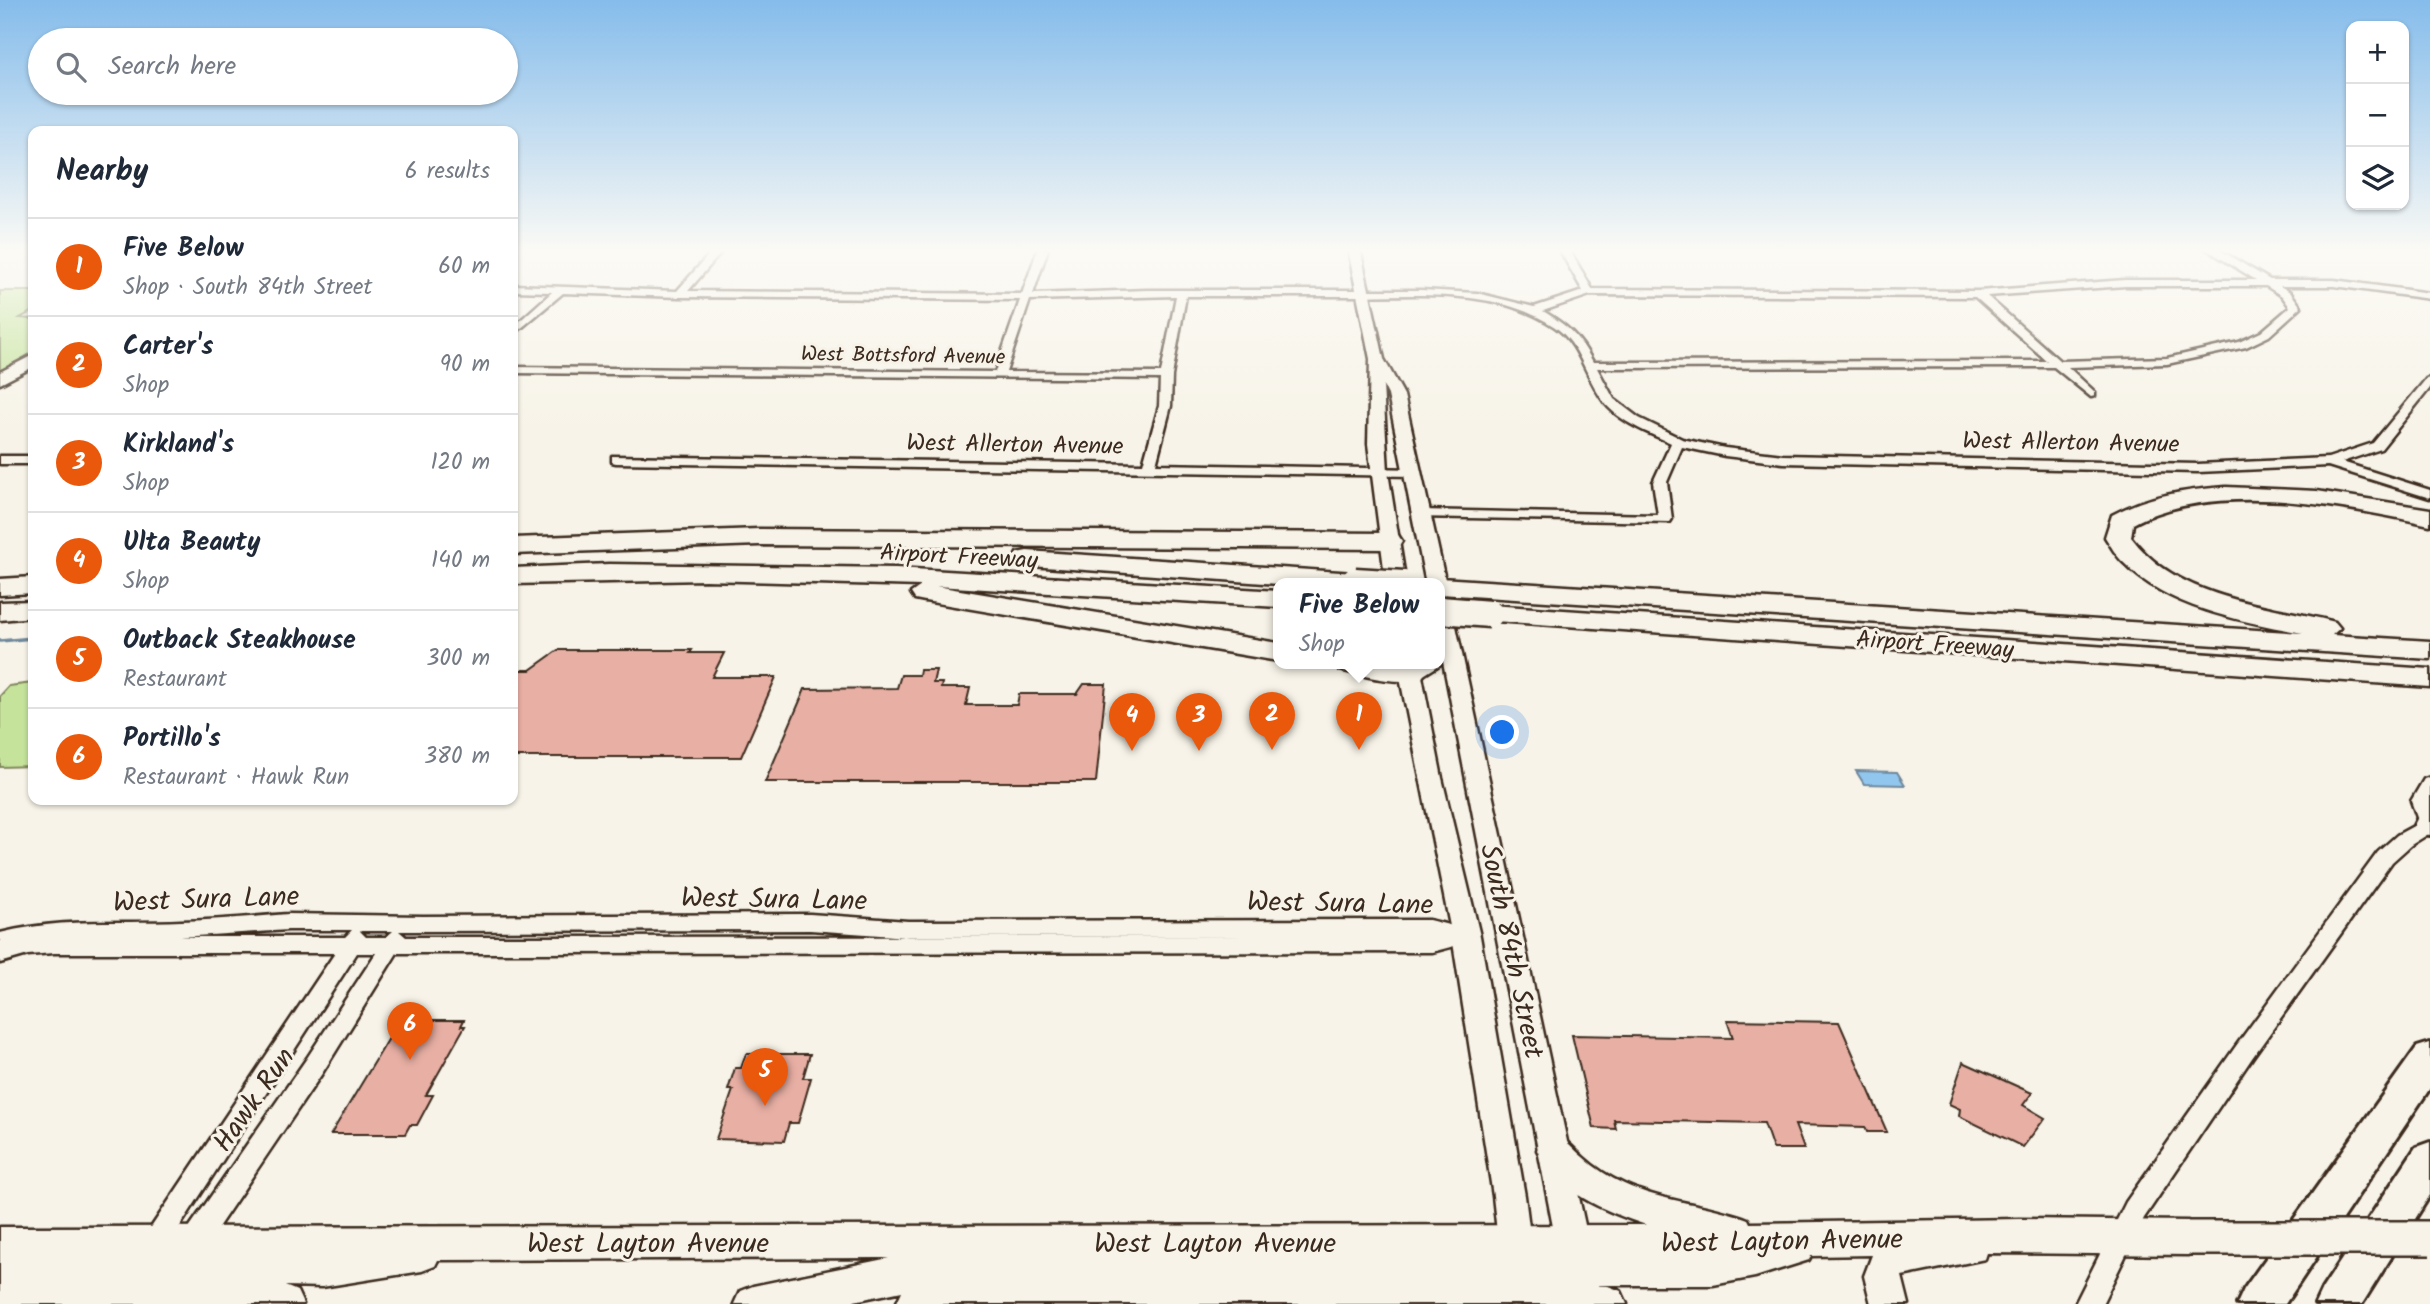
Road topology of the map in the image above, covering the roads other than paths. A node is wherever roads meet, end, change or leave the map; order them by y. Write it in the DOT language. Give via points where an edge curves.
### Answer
graph roads {
  1 [pos="538,310"];
  2 [pos="1022,310"];
  3 [pos="1179,310"];
  4 [pos="1367,310"];
  5 [pos="1535,310"];
  6 [pos="1996,310"];
  7 [pos="2293,310"];
  8 [pos="518,328"];
  9 [pos="1377,359"];
  10 [pos="28,363"];
  11 [pos="1589,365"];
  12 [pos="2058,365"];
  13 [pos="518,370"];
  14 [pos="999,376"];
  15 [pos="1166,376"];
  16 [pos="0,379"];
  17 [pos="2430,381"];
  18 [pos="2091,394"];
  19 [pos="1678,442"];
  20 [pos="616,459"];
  21 [pos="0,460"];
  22 [pos="28,460"];
  23 [pos="2329,462"];
  24 [pos="1148,469"];
  25 [pos="1380,471"];
  26 [pos="1413,472"];
  27 [pos="2430,494"];
  28 [pos="1422,514"];
  29 [pos="2430,516"];
  30 [pos="1389,541"];
  31 [pos="1427,542"];
  32 [pos="518,546"];
  33 [pos="518,555"];
  34 [pos="573,573"];
  35 [pos="518,576"];
  36 [pos="1322,578"];
  37 [pos="1395,578"];
  38 [pos="1436,578"];
  39 [pos="28,585"];
  40 [pos="0,587"];
  41 [pos="1445,587"];
  42 [pos="1273,599"];
  43 [pos="1487,601"];
  44 [pos="28,609"];
  45 [pos="1445,609"];
  46 [pos="0,611"];
  47 [pos="2430,640"];
  48 [pos="2430,650"];
  49 [pos="1273,651"];
  50 [pos="1428,669"];
  51 [pos="1430,669"];
  52 [pos="2430,678"];
  53 [pos="2430,783"];
  54 [pos="2430,825"];
  55 [pos="366,923"];
  56 [pos="400,933"];
  57 [pos="1465,936"];
  58 [pos="0,941"];
  59 [pos="352,944"];
  60 [pos="0,956"];
  61 [pos="2430,1058"];
  62 [pos="1554,1150"];
  63 [pos="2430,1160"];
  64 [pos="2020,1236"];
  65 [pos="2119,1238"];
  66 [pos="2430,1238"];
  67 [pos="1822,1240"];
  68 [pos="1783,1241"];
  69 [pos="501,1243"];
  70 [pos="0,1244"];
  71 [pos="192,1244"];
  72 [pos="151,1255"];
  73 [pos="0,1274"];
  74 [pos="1518,1279"];
  75 [pos="1586,1284"];
  76 [pos="0,1303"];
  77 [pos="143,1304"];
  78 [pos="284,1304"];
  79 [pos="753,1304"];
  80 [pos="915,1304"];
  81 [pos="1890,1304"];
  82 [pos="2088,1304"];
  83 [pos="2259,1304"];
  84 [pos="2337,1304"];
  1 -- 8 [label="street"];
  2 -- 14 [label="street"];
  3 -- 15 [label="street"];
  4 -- 9 [label="street"];
  5 -- 11 [label="street, West Allerton Avenue" via="1570,334"];
  6 -- 12 [label="street"];
  7 -- 12 [label="street" via="2265,334 2242,345 2167,361"];
  9 -- 25 [label="street" via="1373,395"];
  9 -- 26 [label="street" via="1396,396"];
  10 -- 16 [label="main road"];
  11 -- 12 [label="street"];
  11 -- 19 [label="street, West Allerton Avenue" via="1609,401 1635,421"];
  12 -- 18 [label="street"];
  13 -- 14 [label="street, West Bottsford Avenue"];
  14 -- 15 [label="street, West Bottsford Avenue"];
  15 -- 24 [label="street" via="1166,406"];
  17 -- 23 [label="street, West Allerton Avenue" via="2377,446"];
  19 -- 23 [label="street, West Allerton Avenue" via="1783,459 2198,468"];
  19 -- 28 [label="street" via="1660,482 1665,519"];
  20 -- 24 [label="street, West Allerton Avenue"];
  21 -- 22 [label="street"];
  23 -- 27 [label="street"];
  24 -- 25 [label="street, West Allerton Avenue"];
  25 -- 26 [label="street, West Allerton Avenue"];
  25 -- 30 [label="street"];
  26 -- 28 [label="street"];
  28 -- 31 [label="street"];
  29 -- 47 [label="highway" via="2323,499 2219,495 2143,507 2122,520 2118,537 2126,551 2155,575 2230,606 2318,626"];
  30 -- 31 [label="street"];
  30 -- 32 [label="highway" via="759,537"];
  30 -- 37 [label="street"];
  31 -- 38 [label="street"];
  33 -- 36 [label="highway, Airport Freeway, bridge" via="687,547 840,549"];
  34 -- 35 [label="highway, Airport Freeway"];
  34 -- 42 [label="highway, Airport Freeway" via="779,570"];
  34 -- 49 [label="highway" via="604,580 796,579 864,585"];
  39 -- 40 [label="highway"];
  41 -- 43 [label="highway, Airport Freeway"];
  43 -- 45 [label="highway, Airport Freeway, bridge"];
  43 -- 48 [label="highway, Airport Freeway"];
  43 -- 52 [label="highway, Airport Freeway"];
  44 -- 46 [label="highway"];
  50 -- 57 [label="street, South 84th Street" via="1430,778"];
  51 -- 62 [label="street, South 84th Street"];
  53 -- 54 [label="street" via="2420,801"];
  54 -- 65 [label="street" via="2385,858 2221,1084"];
  55 -- 56 [label="street, West Sura Lane"];
  55 -- 58 [label="street, West Sura Lane" via="68,929"];
  55 -- 59 [label="street, Hawk Run"];
  56 -- 57 [label="street, West Sura Lane" via="1432,944"];
  56 -- 59 [label="street, West Sura Lane"];
  56 -- 71 [label="street, Hawk Run"];
  57 -- 74 [label="street, South 84th Street" via="1509,1196"];
  59 -- 60 [label="street, West Sura Lane" via="54,945"];
  59 -- 72 [label="street, Hawk Run"];
  61 -- 83 [label="main road"];
  62 -- 68 [label="main road" via="1571,1172 1609,1194 1703,1224"];
  62 -- 75 [label="street, South 84th Street"];
  63 -- 84 [label="main road"];
  64 -- 65 [label="main road, West Layton Avenue"];
  64 -- 67 [label="main road, West Layton Avenue"];
  64 -- 81 [label="main road" via="1891,1260 1881,1278"];
  65 -- 66 [label="main road, West Layton Avenue, bridge"];
  65 -- 82 [label="street"];
  67 -- 68 [label="main road, West Layton Avenue"];
  67 -- 75 [label="main road" via="1749,1262"];
  68 -- 75 [label="main road, West Layton Avenue"];
  69 -- 71 [label="main road, West Layton Avenue"];
  69 -- 74 [label="main road, West Layton Avenue"];
  69 -- 77 [label="main road" via="322,1269 195,1271 173,1280"];
  70 -- 72 [label="main road"];
  71 -- 72 [label="main road"];
  71 -- 77 [label="street, Hawk Run"];
  72 -- 73 [label="main road" via="121,1273"];
  72 -- 77 [label="street"];
  74 -- 75 [label="main road, West Layton Avenue"];
  74 -- 75 [label="main road" via="1534,1264"];
  74 -- 79 [label="main road" via="922,1269"];
  74 -- 80 [label="main road, West Layton Avenue"];
  76 -- 77 [label="main road"];
  77 -- 78 [label="main road"];
}
